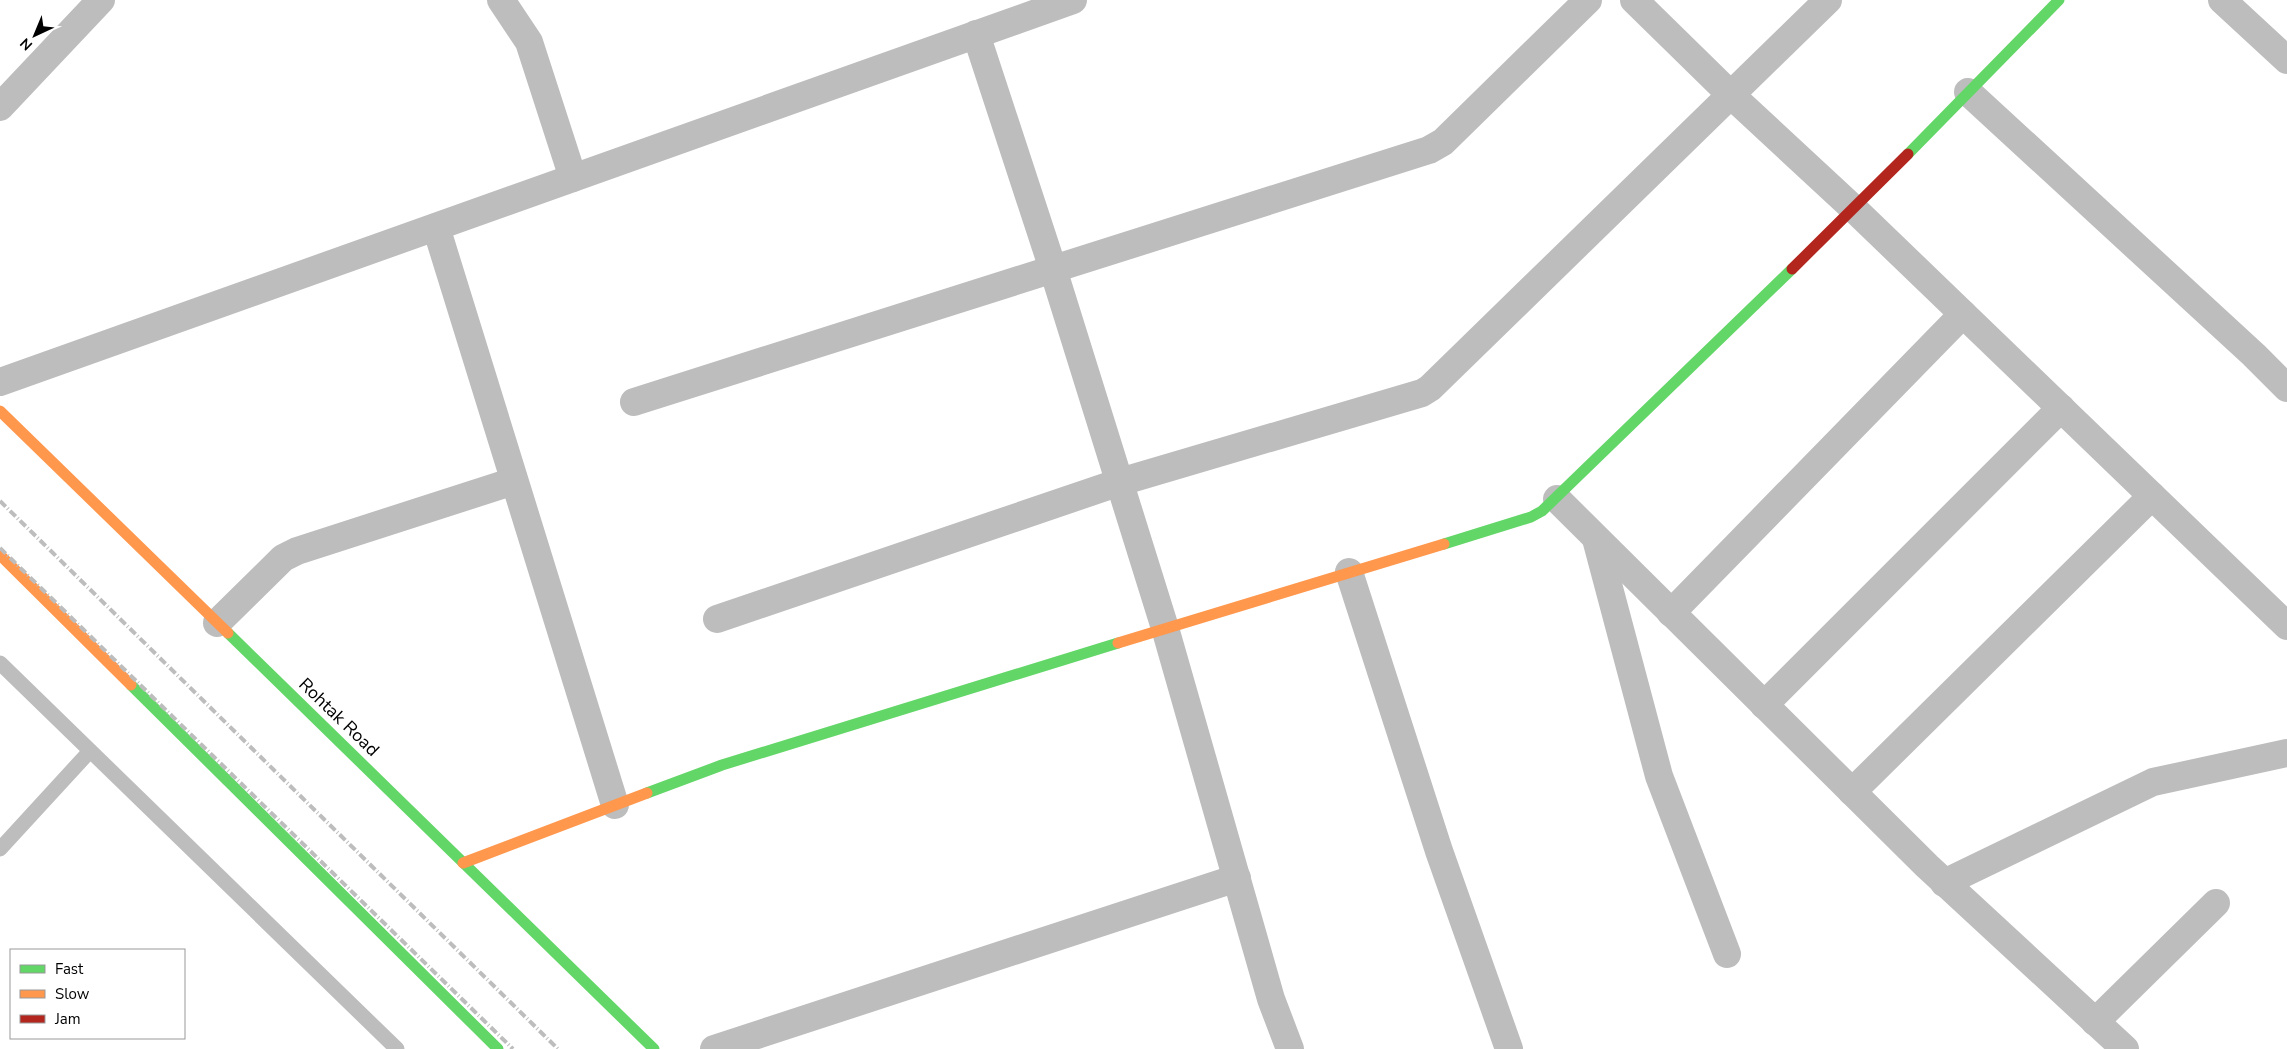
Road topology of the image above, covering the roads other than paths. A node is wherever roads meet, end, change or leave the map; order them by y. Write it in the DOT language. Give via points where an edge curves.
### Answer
graph roads {
  1 [pos="101,0"];
  2 [pos="501,0"];
  3 [pos="1073,0"];
  4 [pos="1588,0"];
  5 [pos="1634,0"];
  6 [pos="1828,0"];
  7 [pos="2059,0"];
  8 [pos="2222,0"];
  9 [pos="976,34"];
  10 [pos="2287,60"];
  11 [pos="1968,92"];
  12 [pos="1731,95"];
  13 [pos="0,106"];
  14 [pos="573,178"];
  15 [pos="1854,209"];
  16 [pos="436,227"];
  17 [pos="1054,269"];
  18 [pos="1963,314"];
  19 [pos="0,382"];
  20 [pos="2287,388"];
  21 [pos="634,402"];
  22 [pos="2061,408"];
  23 [pos="0,411"];
  24 [pos="514,482"];
  25 [pos="1120,482"];
  26 [pos="2152,496"];
  27 [pos="1557,499"];
  28 [pos="1596,537"];
  29 [pos="0,555"];
  30 [pos="1349,572"];
  31 [pos="1671,613"];
  32 [pos="717,619"];
  33 [pos="217,623"];
  34 [pos="2287,626"];
  35 [pos="1165,628"];
  36 [pos="0,663"];
  37 [pos="1764,705"];
  38 [pos="90,751"];
  39 [pos="2287,753"];
  40 [pos="1852,792"];
  41 [pos="615,805"];
  42 [pos="0,849"];
  43 [pos="463,863"];
  44 [pos="1237,878"];
  45 [pos="1944,882"];
  46 [pos="2216,903"];
  47 [pos="1727,954"];
  48 [pos="2096,1022"];
  49 [pos="397,1049"];
  50 [pos="498,1049"];
  51 [pos="654,1049"];
  52 [pos="714,1049"];
  53 [pos="1290,1049"];
  54 [pos="1509,1049"];
  55 [pos="2125,1049"];
  1 -- 13 [label="street"];
  2 -- 14 [label="street" via="528,42"];
  3 -- 9 [label="street"];
  4 -- 17 [label="street" via="1443,142 1429,150"];
  5 -- 12 [label="street"];
  6 -- 12 [label="street"];
  7 -- 11 [label="main road"];
  8 -- 10 [label="street"];
  9 -- 14 [label="street"];
  9 -- 17 [label="street"];
  11 -- 15 [label="main road"];
  11 -- 20 [label="street"];
  12 -- 15 [label="street"];
  12 -- 25 [label="street" via="1430,388"];
  14 -- 16 [label="street"];
  15 -- 18 [label="street"];
  15 -- 27 [label="main road"];
  16 -- 19 [label="street"];
  16 -- 24 [label="street"];
  17 -- 21 [label="street"];
  17 -- 25 [label="street"];
  18 -- 22 [label="street"];
  18 -- 31 [label="street"];
  22 -- 26 [label="street"];
  22 -- 37 [label="street"];
  23 -- 33 [label="main road, Rohtak Road"];
  24 -- 33 [label="street" via="297,551 284,558"];
  24 -- 41 [label="street"];
  25 -- 32 [label="street"];
  25 -- 35 [label="street"];
  26 -- 34 [label="street"];
  26 -- 40 [label="street"];
  27 -- 28 [label="street"];
  27 -- 30 [label="main road" via="1530,517"];
  28 -- 31 [label="street"];
  28 -- 47 [label="street" via="1659,776"];
  29 -- 50 [label="main road"];
  30 -- 35 [label="main road"];
  30 -- 54 [label="street" via="1439,851"];
  31 -- 37 [label="street"];
  33 -- 43 [label="main road, Rohtak Road"];
  35 -- 41 [label="main road" via="722,765"];
  35 -- 44 [label="street"];
  36 -- 38 [label="lane"];
  37 -- 40 [label="street"];
  38 -- 42 [label="lane"];
  38 -- 49 [label="lane"];
  39 -- 45 [label="street" via="2153,782"];
  40 -- 45 [label="street"];
  41 -- 43 [label="main road"];
  43 -- 51 [label="main road, Rohtak Road"];
  44 -- 52 [label="street"];
  44 -- 53 [label="street" via="1272,1000"];
  45 -- 48 [label="street"];
  46 -- 48 [label="street"];
  48 -- 55 [label="street"];
}
